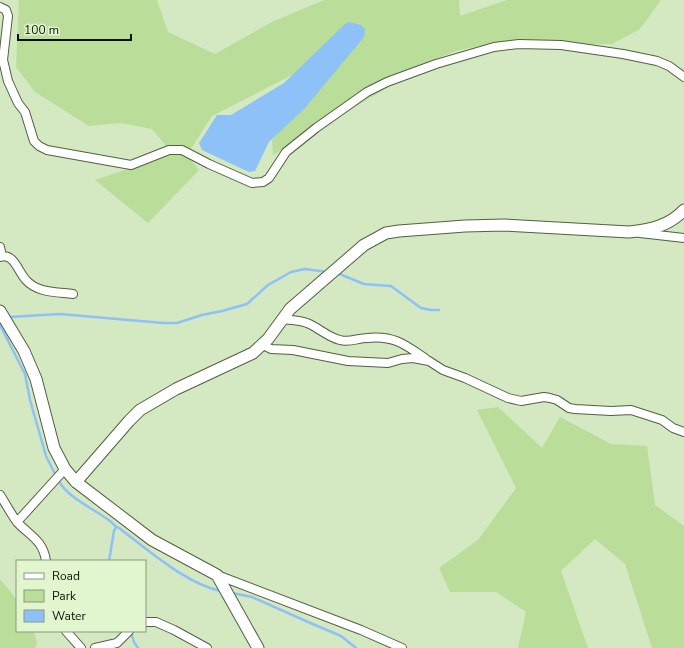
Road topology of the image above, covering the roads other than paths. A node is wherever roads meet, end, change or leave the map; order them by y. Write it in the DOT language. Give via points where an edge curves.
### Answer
graph roads {
  1 [pos="0,7"];
  2 [pos="684,77"];
  3 [pos="684,210"];
  4 [pos="629,232"];
  5 [pos="684,238"];
  6 [pos="0,248"];
  7 [pos="1,257"];
  8 [pos="73,294"];
  9 [pos="0,310"];
  10 [pos="282,319"];
  11 [pos="263,345"];
  12 [pos="429,361"];
  13 [pos="684,432"];
  14 [pos="63,471"];
  15 [pos="76,482"];
  16 [pos="0,495"];
  17 [pos="18,522"];
  18 [pos="46,560"];
  19 [pos="217,575"];
  20 [pos="146,622"];
  21 [pos="67,632"];
  22 [pos="128,632"];
  23 [pos="81,648"];
  24 [pos="95,648"];
  25 [pos="206,648"];
  26 [pos="258,648"];
  27 [pos="402,648"];
  1 -- 2 [label="street" via="6,10 8,16 3,60 8,81 25,112 34,141 39,146 47,150 131,165 169,150 182,150 252,183 263,182 269,178 286,152 367,92 436,64 494,47 519,44 561,45 623,54 657,61"];
  3 -- 4 [label="street" via="662,226"];
  4 -- 5 [label="street"];
  4 -- 10 [label="street" via="504,225 458,226 386,234 364,245 290,309"];
  6 -- 7 [label="street"];
  7 -- 8 [label="street" via="11,258 26,280 38,289"];
  9 -- 14 [label="street" via="24,351 36,379 54,448"];
  10 -- 11 [label="street"];
  10 -- 12 [label="street" via="306,322 343,341 391,338 400,341"];
  11 -- 12 [label="street" via="271,349 293,350 348,361 388,362 413,358"];
  11 -- 15 [label="street" via="247,356 176,389 140,410"];
  12 -- 13 [label="street" via="443,370 515,400 550,398 575,409 631,410 662,420"];
  14 -- 15 [label="street"];
  14 -- 17 [label="street"];
  15 -- 19 [label="street" via="152,540"];
  16 -- 17 [label="street"];
  17 -- 18 [label="street" via="40,545 45,552"];
  19 -- 26 [label="street"];
  19 -- 27 [label="street"];
  20 -- 25 [label="street" via="156,622"];
  21 -- 23 [label="street"];
  22 -- 24 [label="street" via="117,643"];
}
